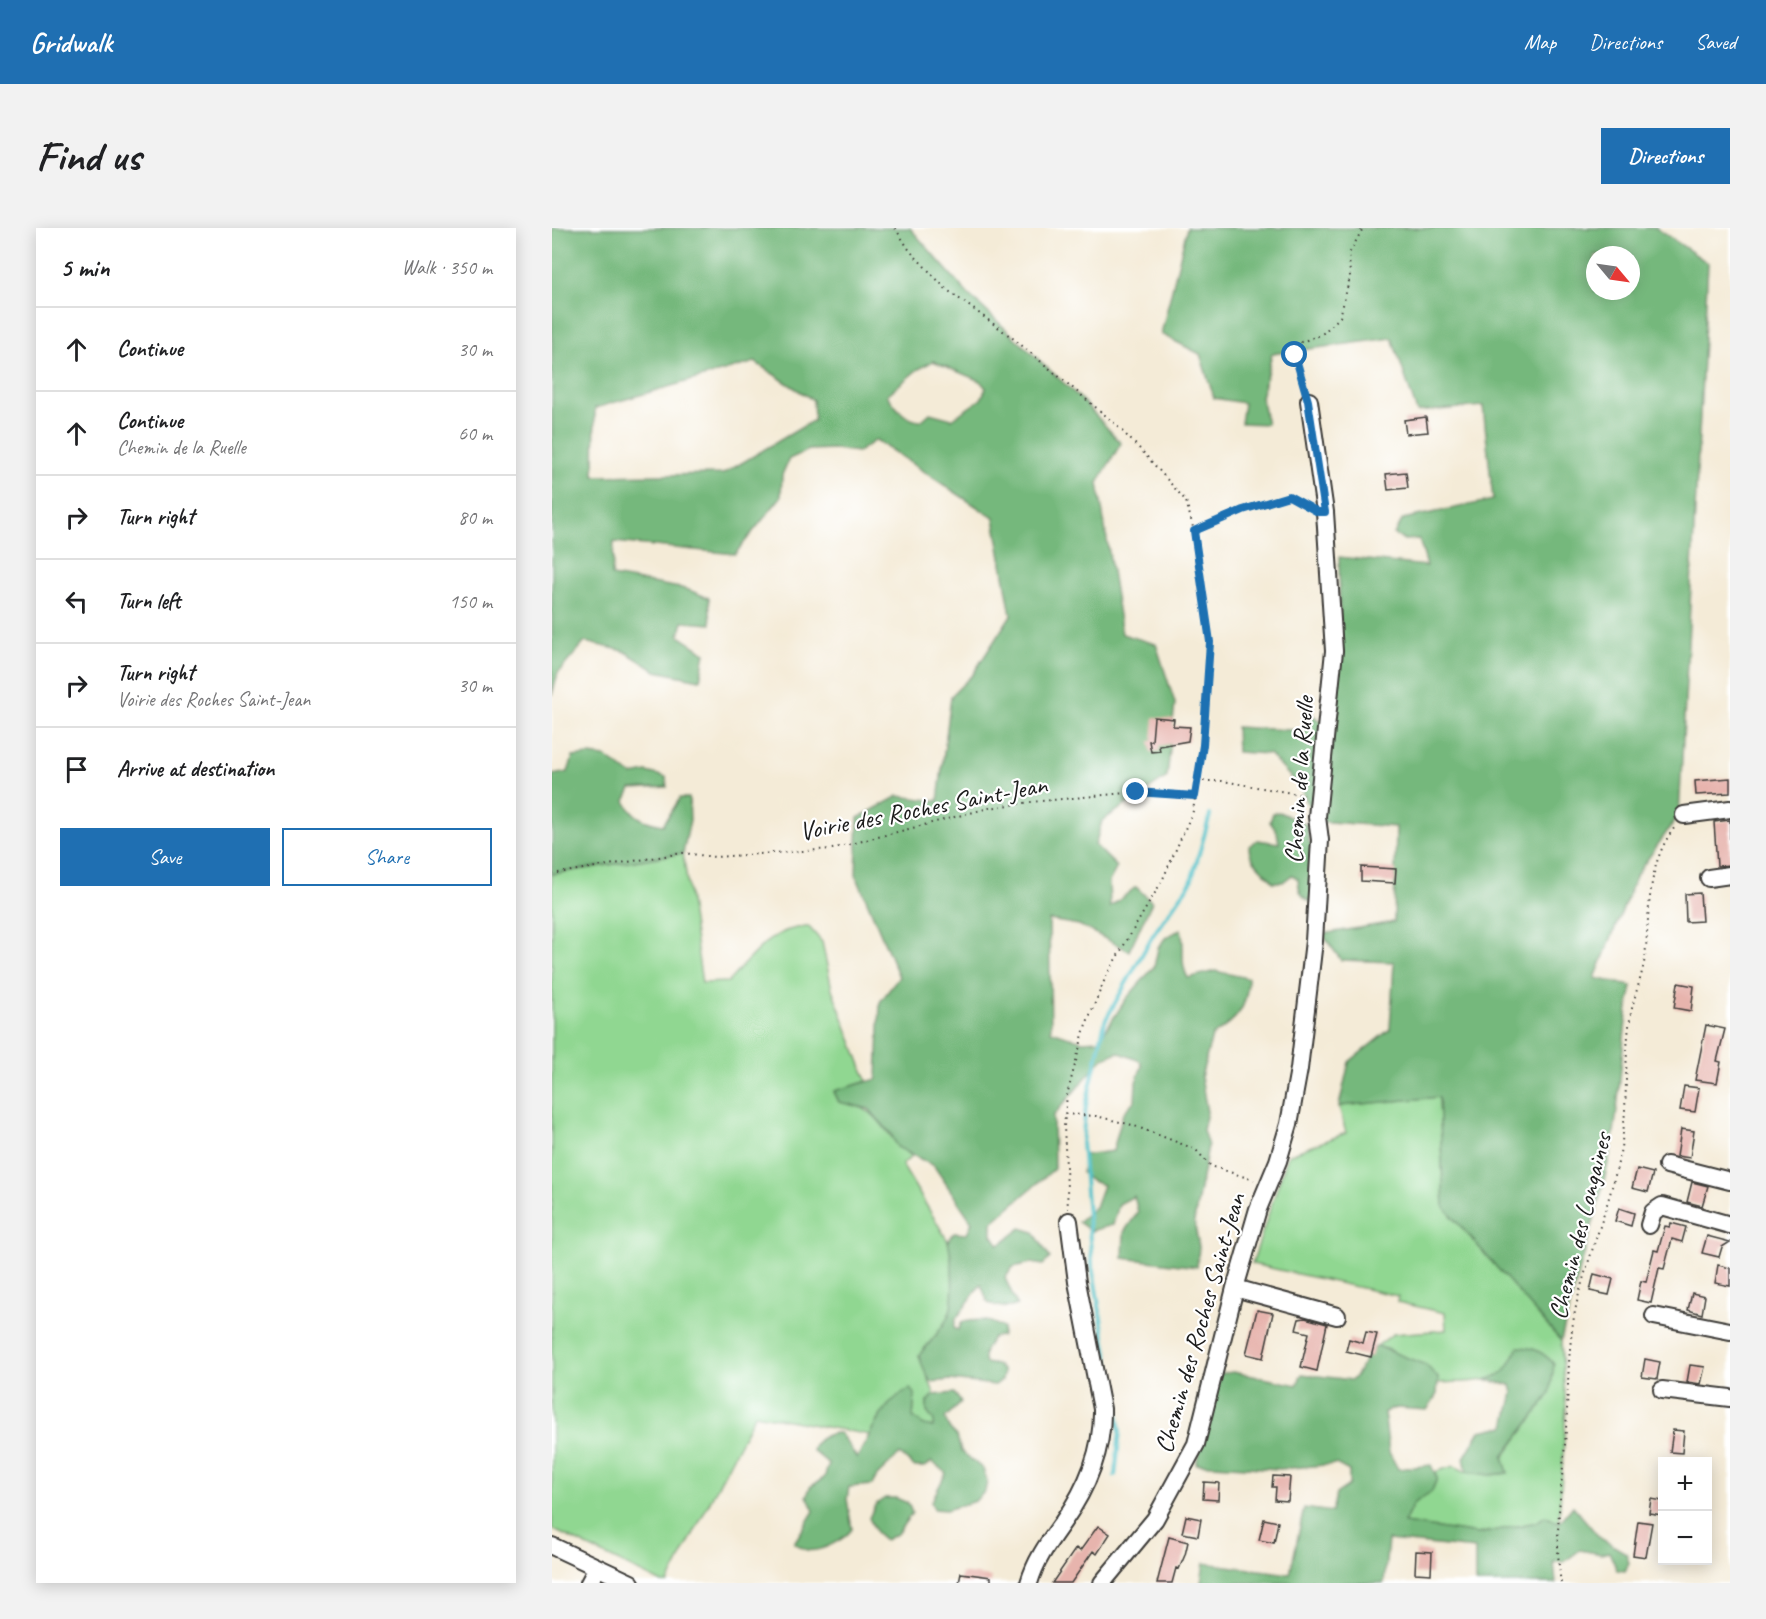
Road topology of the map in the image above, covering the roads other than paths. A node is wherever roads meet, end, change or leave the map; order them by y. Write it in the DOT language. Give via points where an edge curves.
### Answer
graph roads {
  1 [pos="1308,401"];
  2 [pos="1730,809"];
  3 [pos="1684,815"];
  4 [pos="1730,875"];
  5 [pos="1709,878"];
  6 [pos="1278,1161"];
  7 [pos="1667,1165"];
  8 [pos="1730,1181"];
  9 [pos="1069,1221"];
  10 [pos="1649,1225"];
  11 [pos="1730,1225"];
  12 [pos="1235,1288"];
  13 [pos="1337,1316"];
  14 [pos="1654,1316"];
  15 [pos="1730,1331"];
  16 [pos="1662,1390"];
  17 [pos="1730,1398"];
  18 [pos="552,1546"];
  19 [pos="593,1575"];
  20 [pos="631,1583"];
  21 [pos="1029,1583"];
  22 [pos="1102,1583"];
  1 -- 6 [label="street, Chemin de la Ruelle" via="1325,512 1334,651 1319,804 1317,894 1307,1005 1289,1124"];
  2 -- 3 [label="street"];
  4 -- 5 [label="street"];
  6 -- 12 [label="street, Chemin des Roches Saint-Jean" via="1258,1209"];
  7 -- 8 [label="street"];
  9 -- 21 [label="street" via="1102,1409 1100,1446 1080,1496 1036,1561"];
  10 -- 11 [label="street" via="1653,1212 1662,1206"];
  12 -- 13 [label="street"];
  12 -- 22 [label="street, Chemin des Roches Saint-Jean" via="1196,1444 1155,1519"];
  14 -- 15 [label="street"];
  16 -- 17 [label="street"];
  18 -- 19 [label="street"];
  19 -- 20 [label="street"];
}
